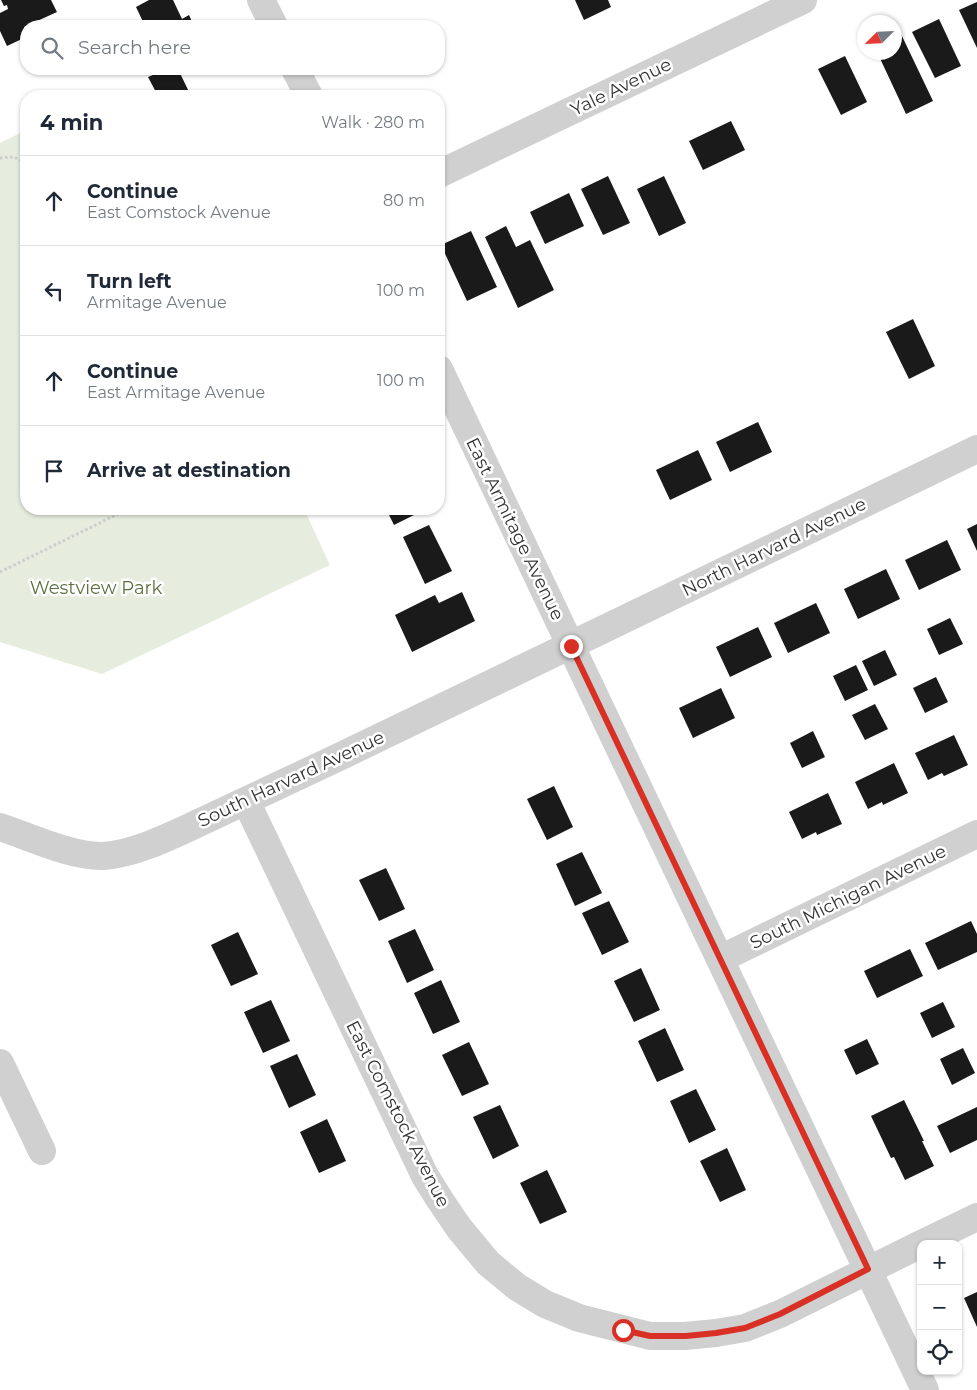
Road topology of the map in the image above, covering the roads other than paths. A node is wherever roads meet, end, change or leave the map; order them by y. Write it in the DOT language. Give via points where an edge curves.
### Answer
graph roads {
  1 [pos="261,0"];
  2 [pos="803,0"];
  3 [pos="271,20"];
  4 [pos="298,75"];
  5 [pos="306,90"];
  6 [pos="445,171"];
  7 [pos="445,382"];
  8 [pos="977,449"];
  9 [pos="571,646"];
  10 [pos="246,801"];
  11 [pos="0,827"];
  12 [pos="977,834"];
  13 [pos="720,960"];
  14 [pos="0,1063"];
  15 [pos="42,1151"];
  16 [pos="977,1217"];
  17 [pos="929,1240"];
  18 [pos="917,1246"];
  19 [pos="868,1269"];
  20 [pos="925,1390"];
  1 -- 3 [label="street"];
  2 -- 6 [label="street, Yale Avenue"];
  4 -- 5 [label="street"];
  7 -- 9 [label="street, East Armitage Avenue"];
  8 -- 9 [label="street, North Harvard Avenue"];
  9 -- 10 [label="street, South Harvard Avenue"];
  9 -- 13 [label="street, East Armitage Avenue"];
  10 -- 11 [label="street, South Harvard Avenue" via="159,841 104,856 82,854"];
  10 -- 19 [label="street, East Comstock Avenue" via="426,1176 459,1228 488,1263 517,1287 545,1304 579,1318 650,1336 686,1336 745,1328 780,1314"];
  12 -- 13 [label="street, South Michigan Avenue"];
  13 -- 19 [label="street, East Armitage Avenue"];
  14 -- 15 [label="street"];
  16 -- 17 [label="street, East Comstock Avenue"];
  18 -- 19 [label="street, East Comstock Avenue"];
  19 -- 20 [label="street, East Armitage Avenue"];
}
